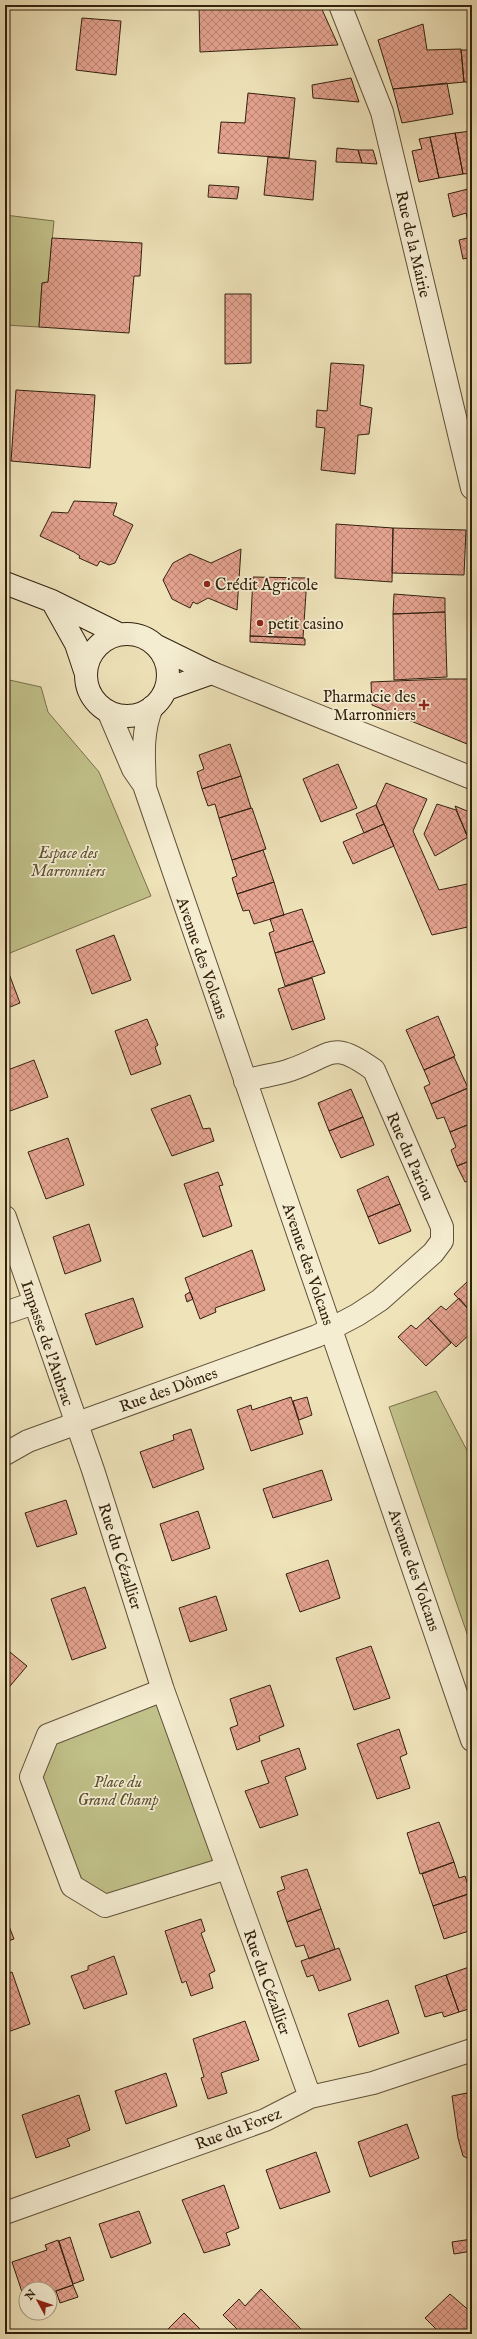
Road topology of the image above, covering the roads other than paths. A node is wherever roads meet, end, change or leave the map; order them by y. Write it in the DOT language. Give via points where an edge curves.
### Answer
graph roads {
  1 [pos="340,5"];
  2 [pos="472,488"];
  3 [pos="5,583"];
  4 [pos="52,601"];
  5 [pos="120,634"];
  6 [pos="157,646"];
  7 [pos="85,671"];
  8 [pos="212,673"];
  9 [pos="167,690"];
  10 [pos="152,707"];
  11 [pos="109,713"];
  12 [pos="472,778"];
  13 [pos="146,788"];
  14 [pos="245,1081"];
  15 [pos="5,1217"];
  16 [pos="34,1303"];
  17 [pos="5,1313"];
  18 [pos="332,1327"];
  19 [pos="76,1423"];
  20 [pos="5,1454"];
  21 [pos="163,1690"];
  22 [pos="472,1740"];
  23 [pos="227,1868"];
  24 [pos="472,2050"];
  25 [pos="310,2097"];
  26 [pos="5,2213"];
  1 -- 2 [label="street, Rue de la Mairie" via="382,112"];
  3 -- 4 [label="street"];
  4 -- 5 [label="street"];
  4 -- 7 [label="street" via="76,644"];
  5 -- 6 [label="street" via="133,633"];
  5 -- 7 [label="street" via="106,638 96,647 88,658"];
  6 -- 8 [label="street"];
  6 -- 9 [label="street" via="165,658 168,671"];
  7 -- 11 [label="street" via="86,685 92,698"];
  8 -- 9 [label="street"];
  8 -- 12 [label="street"];
  9 -- 10 [label="street"];
  10 -- 11 [label="street" via="140,714 126,716"];
  10 -- 13 [label="street, Avenue des Volcans" via="145,724"];
  11 -- 13 [label="street, Avenue des Volcans" via="133,769"];
  13 -- 14 [label="street, Avenue des Volcans"];
  14 -- 18 [label="street, Avenue des Volcans"];
  14 -- 18 [label="street, Rue du Pariou" via="290,1070 334,1050 355,1056 374,1070 442,1226 442,1241 433,1253 380,1300"];
  15 -- 16 [label="street, Impasse de l'Aubrac"];
  16 -- 17 [label="street"];
  16 -- 19 [label="street, Impasse de l'Aubrac"];
  18 -- 19 [label="street, Rue des Dômes" via="317,1336"];
  18 -- 22 [label="street, Avenue des Volcans"];
  19 -- 20 [label="street, Rue des Dômes" via="28,1441"];
  19 -- 21 [label="street, Rue du Cézallier"];
  21 -- 23 [label="street, Rue du Cézallier"];
  21 -- 23 [label="street" via="48,1735 31,1777 72,1886 105,1906"];
  23 -- 25 [label="street, Rue du Cézallier"];
  24 -- 25 [label="street, Rue du Forez" via="373,2083"];
  25 -- 26 [label="street, Rue du Forez" via="265,2120"];
}
